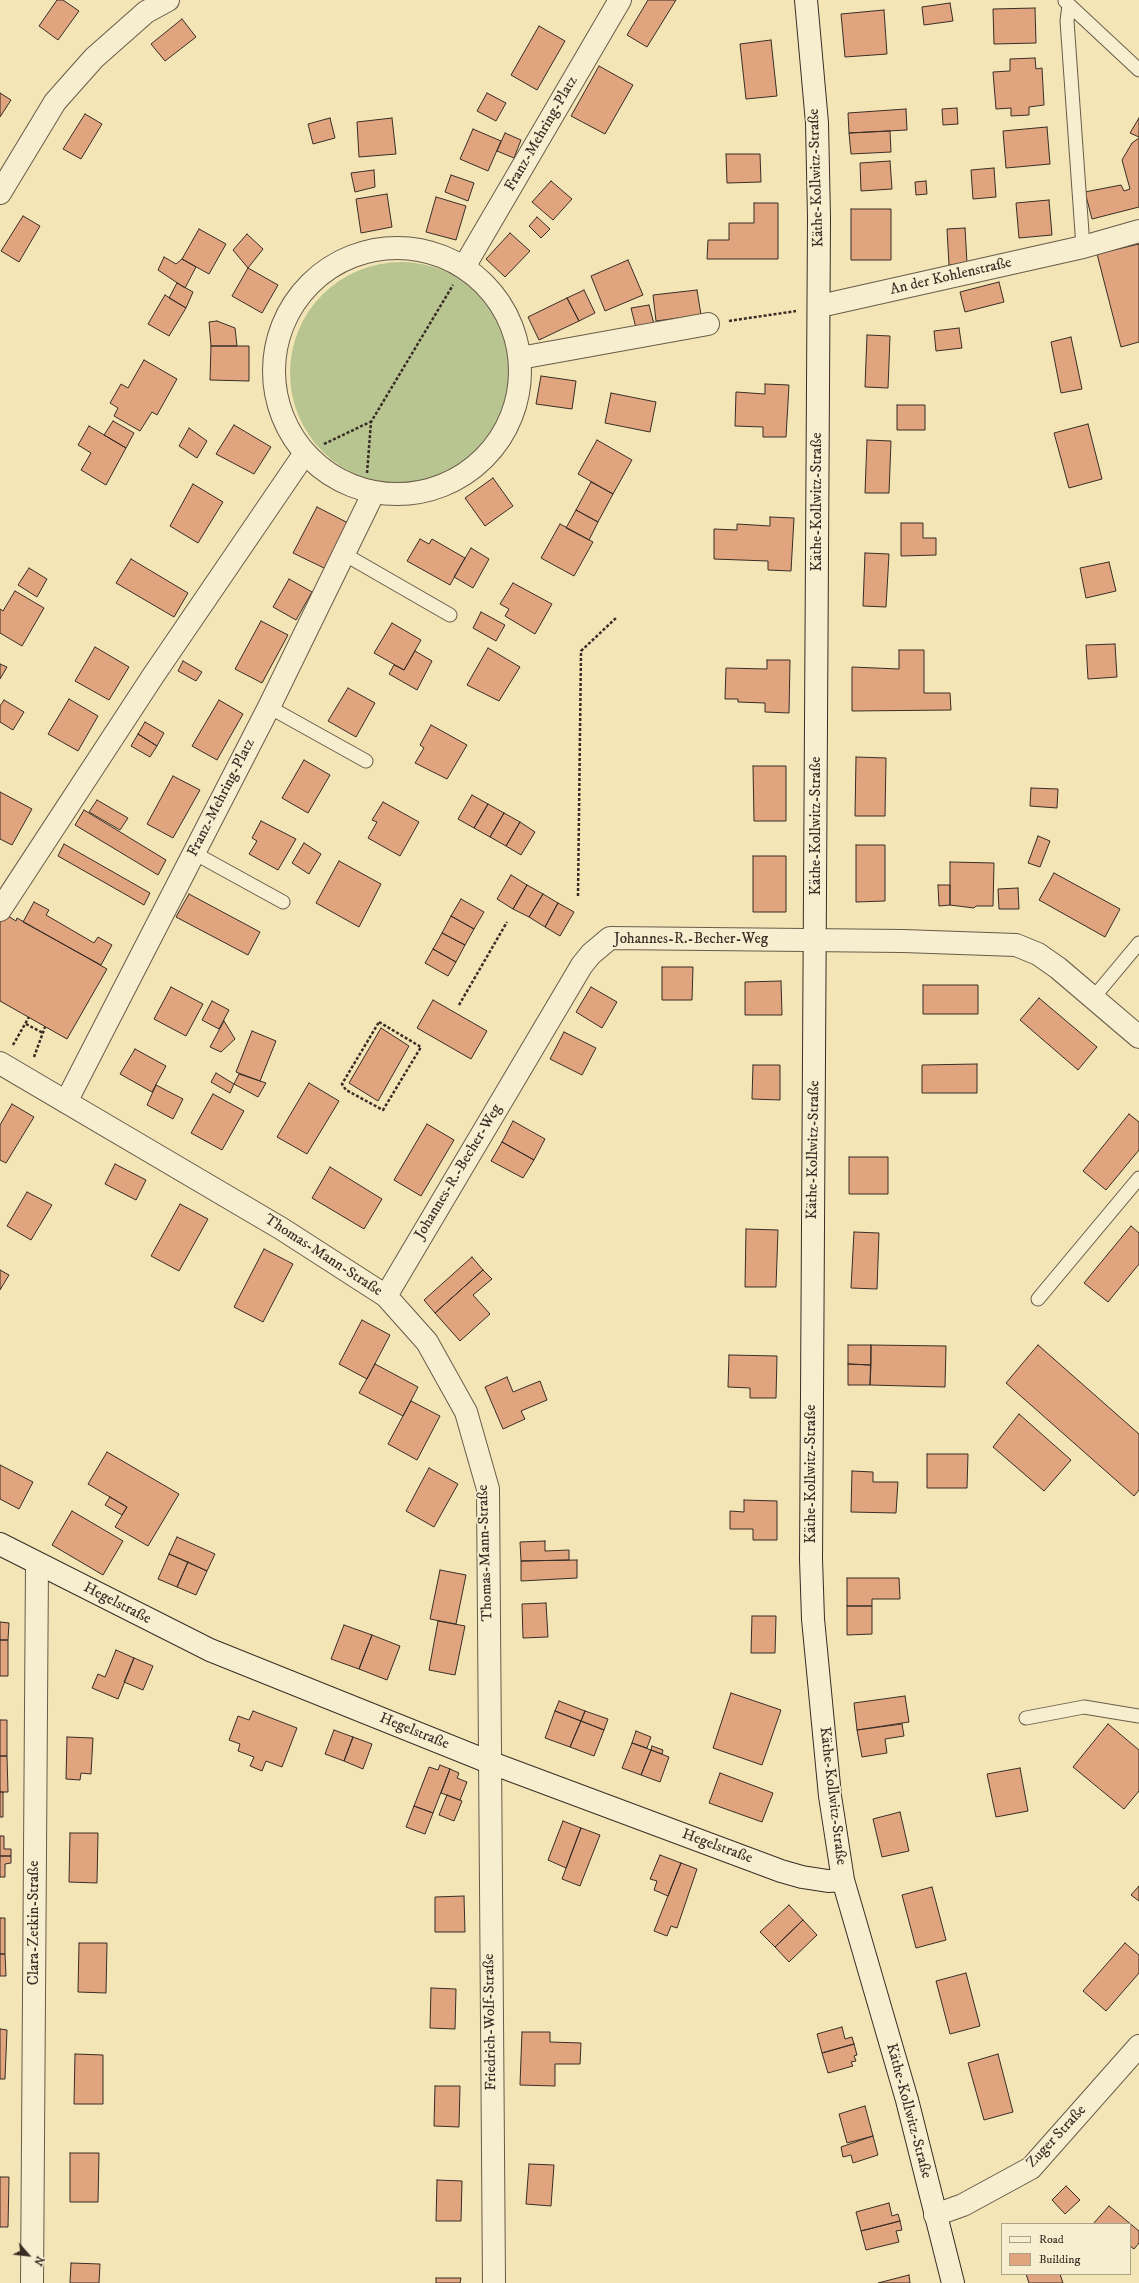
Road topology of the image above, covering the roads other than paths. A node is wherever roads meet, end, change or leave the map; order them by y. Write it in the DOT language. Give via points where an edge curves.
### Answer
graph roads {
  1 [pos="168,0"];
  2 [pos="620,0"];
  3 [pos="806,0"];
  4 [pos="1066,3"];
  5 [pos="142,6"];
  6 [pos="1139,70"];
  7 [pos="0,193"];
  8 [pos="1139,231"];
  9 [pos="1083,247"];
  10 [pos="464,267"];
  11 [pos="820,306"];
  12 [pos="708,324"];
  13 [pos="520,358"];
  14 [pos="305,453"];
  15 [pos="370,491"];
  16 [pos="344,554"];
  17 [pos="450,615"];
  18 [pos="269,707"];
  19 [pos="366,761"];
  20 [pos="194,854"];
  21 [pos="283,902"];
  22 [pos="0,910"];
  23 [pos="816,940"];
  24 [pos="1139,943"];
  25 [pos="1094,997"];
  26 [pos="1139,1037"];
  27 [pos="1,1063"];
  28 [pos="66,1102"];
  29 [pos="1139,1178"];
  30 [pos="386,1296"];
  31 [pos="1038,1299"];
  32 [pos="0,1544"];
  33 [pos="37,1564"];
  34 [pos="1139,1716"];
  35 [pos="1026,1718"];
  36 [pos="489,1762"];
  37 [pos="843,1880"];
  38 [pos="1139,2046"];
  39 [pos="936,2215"];
  40 [pos="32,2283"];
  41 [pos="494,2283"];
  42 [pos="953,2283"];
  1 -- 5 [label="street"];
  2 -- 10 [label="street, Franz-Mehring-Platz"];
  3 -- 11 [label="street, Käthe-Kollwitz-Straße" via="817,122"];
  4 -- 6 [label="lane"];
  4 -- 9 [label="lane"];
  5 -- 7 [label="street" via="55,102"];
  8 -- 9 [label="street, An der Kohlenstraße"];
  9 -- 11 [label="street, An der Kohlenstraße"];
  10 -- 13 [label="street" via="489,289 501,306 511,325"];
  10 -- 14 [label="street" via="444,257 418,249 377,249 338,263 326,270 306,289 284,323 274,364 276,391 283,418"];
  11 -- 23 [label="street, Käthe-Kollwitz-Straße"];
  12 -- 13 [label="street"];
  13 -- 15 [label="street" via="514,409 502,435 478,463 436,487 408,493"];
  14 -- 15 [label="street" via="338,479"];
  14 -- 22 [label="street" via="145,689"];
  15 -- 16 [label="street, Franz-Mehring-Platz"];
  16 -- 17 [label="lane"];
  16 -- 18 [label="street, Franz-Mehring-Platz"];
  18 -- 19 [label="lane"];
  18 -- 20 [label="street, Franz-Mehring-Platz"];
  20 -- 21 [label="lane"];
  20 -- 28 [label="street, Franz-Mehring-Platz"];
  23 -- 25 [label="street, Johannes-R.-Becher-Weg" via="1016,945 1038,954"];
  23 -- 30 [label="street, Johannes-R.-Becher-Weg" via="610,938 582,965"];
  23 -- 37 [label="street, Käthe-Kollwitz-Straße" via="812,1567 818,1681 830,1796"];
  24 -- 25 [label="lane"];
  25 -- 26 [label="street, Johannes-R.-Becher-Weg"];
  27 -- 28 [label="street, Thomas-Mann-Straße"];
  28 -- 30 [label="street, Thomas-Mann-Straße" via="282,1229"];
  29 -- 31 [label="lane"];
  30 -- 36 [label="street, Thomas-Mann-Straße" via="426,1342 466,1412 488,1489"];
  32 -- 33 [label="street, Hegelstraße"];
  33 -- 36 [label="street, Hegelstraße" via="210,1650"];
  33 -- 40 [label="street, Clara-Zetkin-Straße"];
  34 -- 35 [label="lane" via="1084,1707"];
  36 -- 37 [label="street, Hegelstraße" via="781,1871 828,1881"];
  36 -- 41 [label="street, Friedrich-Wolf-Straße"];
  37 -- 39 [label="street, Käthe-Kollwitz-Straße" via="905,2093"];
  38 -- 39 [label="street, Zuger Straße" via="1031,2168 963,2205"];
  39 -- 42 [label="street, Käthe-Kollwitz-Straße"];
}
